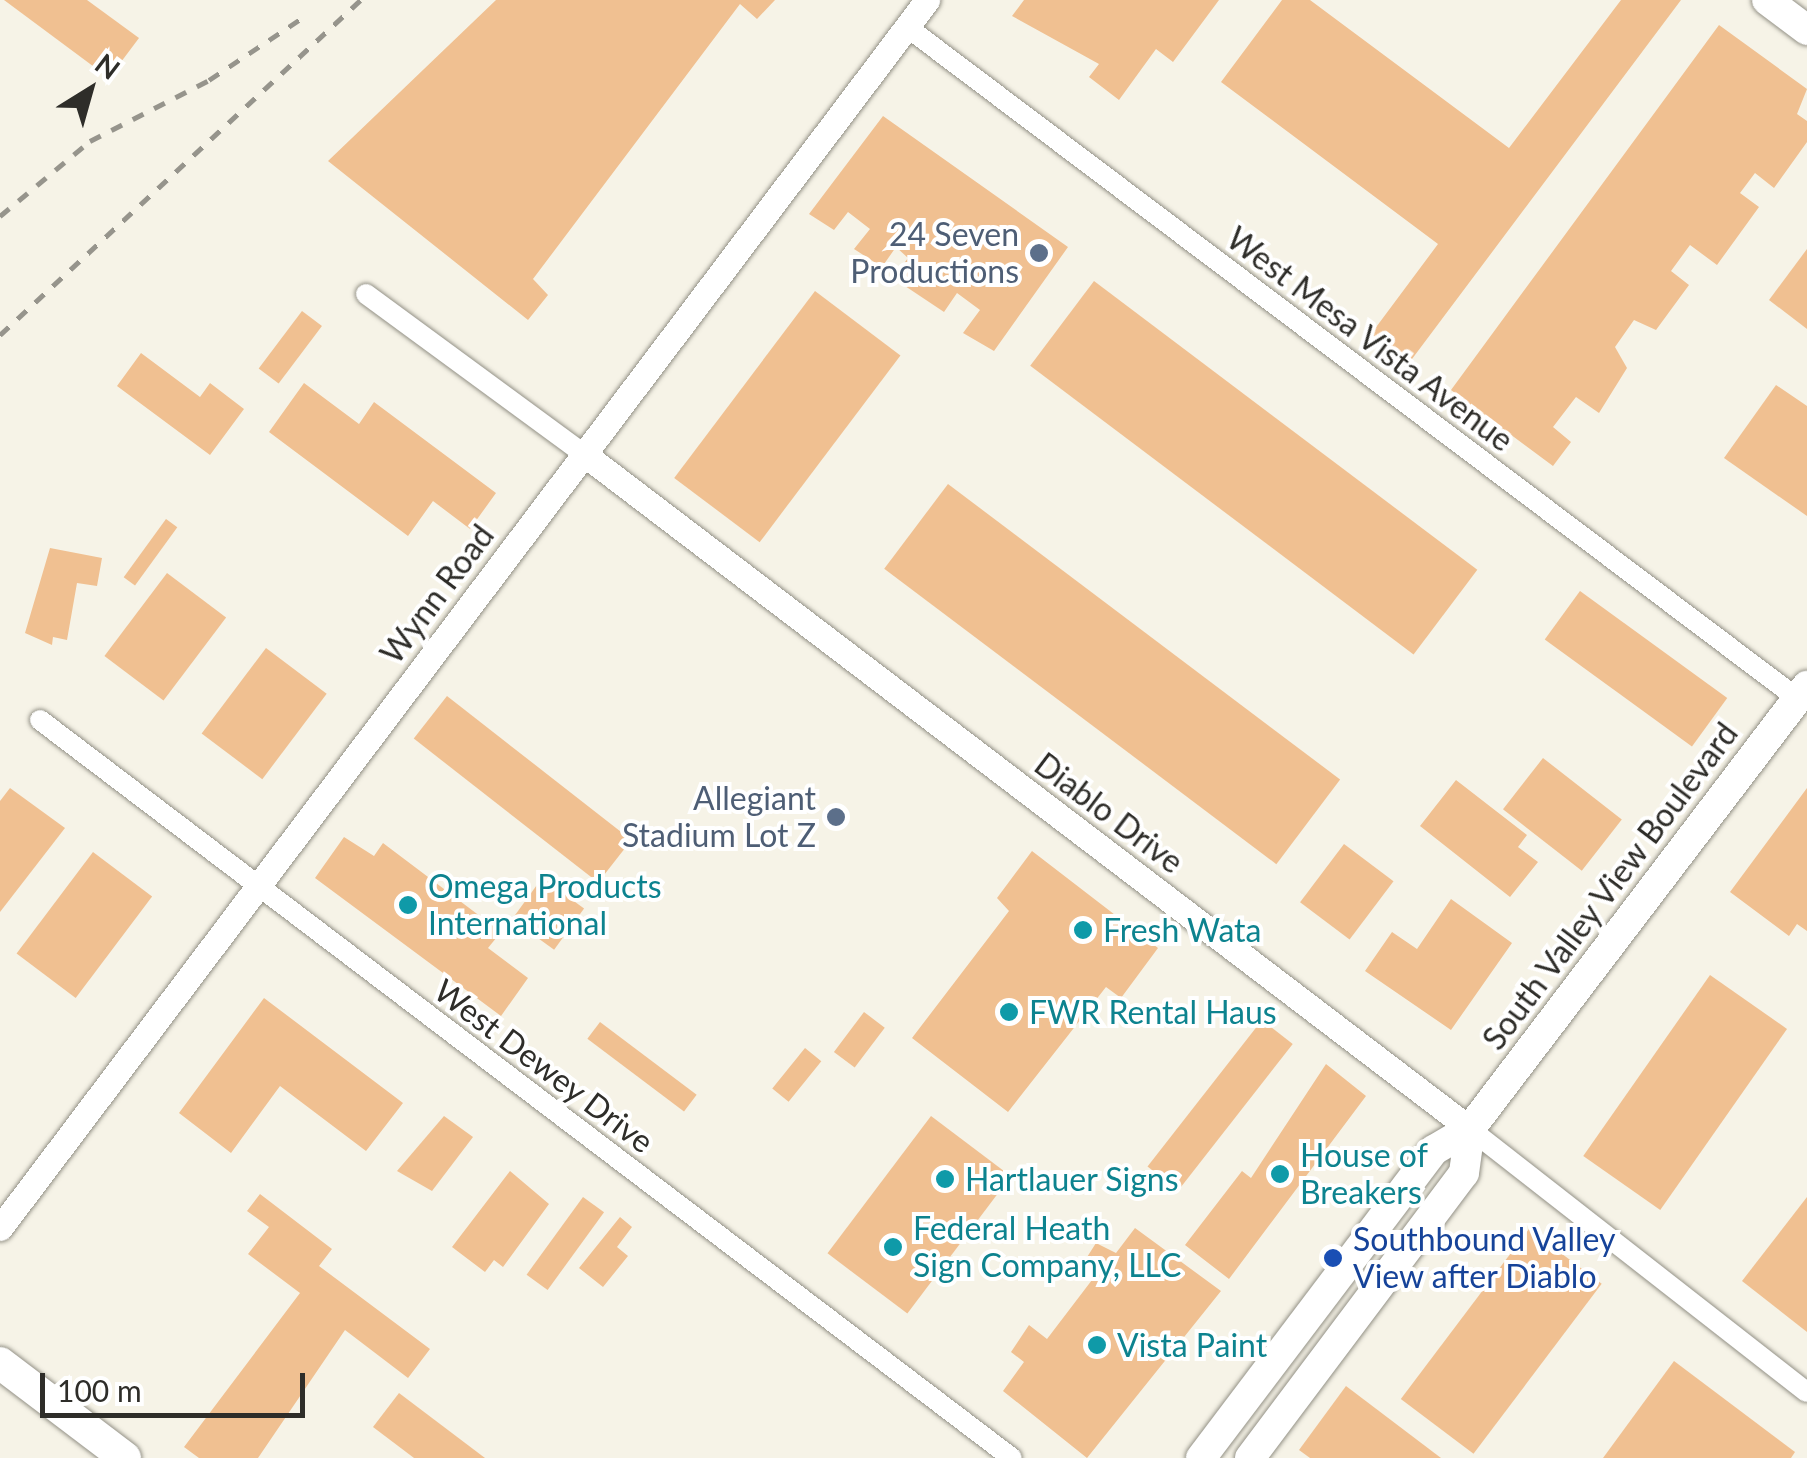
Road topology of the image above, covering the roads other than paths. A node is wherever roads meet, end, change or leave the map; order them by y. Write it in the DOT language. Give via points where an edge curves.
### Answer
graph roads {
  1 [pos="928,0"];
  2 [pos="1767,0"];
  3 [pos="907,27"];
  4 [pos="1807,30"];
  5 [pos="366,294"];
  6 [pos="584,454"];
  7 [pos="1802,692"];
  8 [pos="40,720"];
  9 [pos="258,886"];
  10 [pos="1470,1130"];
  11 [pos="0,1228"];
  12 [pos="0,1364"];
  13 [pos="1807,1392"];
  14 [pos="125,1458"];
  15 [pos="1012,1458"];
  16 [pos="1201,1458"];
  17 [pos="1250,1458"];
  1 -- 3 [label="street, Wynn Road"];
  2 -- 4 [label="main road"];
  3 -- 6 [label="street, Wynn Road"];
  3 -- 7 [label="street, West Mesa Vista Avenue"];
  5 -- 6 [label="street, Diablo Drive"];
  6 -- 9 [label="street, Wynn Road"];
  6 -- 10 [label="street, Diablo Drive"];
  7 -- 10 [label="main road, South Valley View Boulevard"];
  8 -- 9 [label="street, West Dewey Drive"];
  9 -- 11 [label="street, Wynn Road"];
  9 -- 15 [label="street, West Dewey Drive"];
  10 -- 13 [label="street, Diablo Drive"];
  10 -- 16 [label="main road, South Valley View Boulevard" via="1434,1150"];
  10 -- 17 [label="main road, South Valley View Boulevard" via="1464,1173"];
  12 -- 14 [label="main road"];
}
